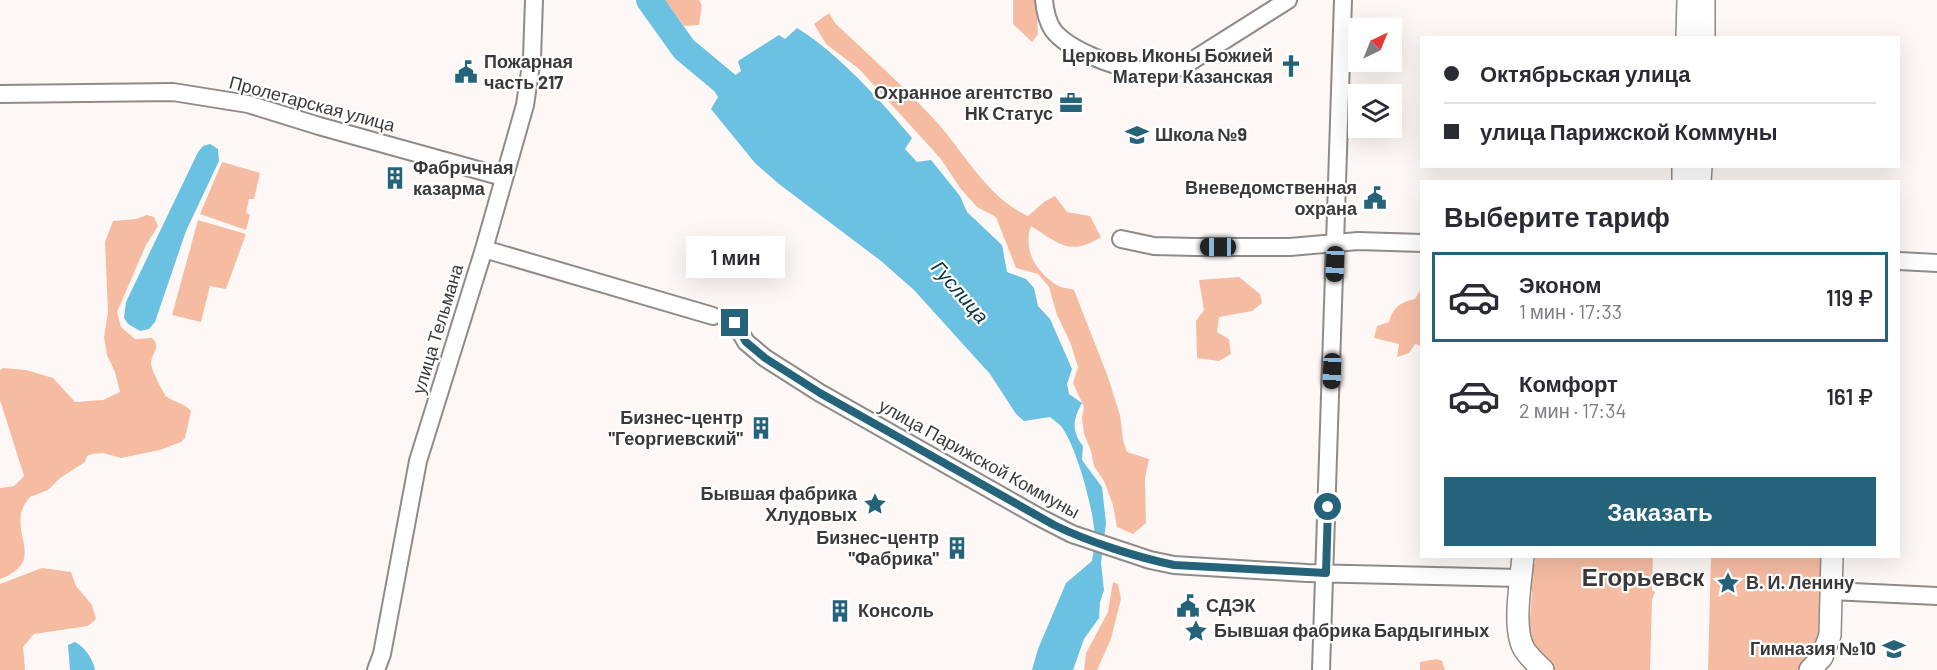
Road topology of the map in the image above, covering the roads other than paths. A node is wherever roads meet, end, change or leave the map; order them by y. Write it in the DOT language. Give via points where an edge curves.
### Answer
graph roads {
  1 [pos="534,0"];
  2 [pos="1044,0"];
  3 [pos="1288,0"];
  4 [pos="1342,0"];
  5 [pos="1688,0"];
  6 [pos="1704,0"];
  7 [pos="1687,36"];
  8 [pos="1704,36"];
  9 [pos="0,94"];
  10 [pos="503,177"];
  11 [pos="1121,239"];
  12 [pos="1335,243"];
  13 [pos="1420,243"];
  14 [pos="484,249"];
  15 [pos="1900,261"];
  16 [pos="1937,262"];
  17 [pos="713,316"];
  18 [pos="735,323"];
  19 [pos="1523,558"];
  20 [pos="1832,558"];
  21 [pos="1326,573"];
  22 [pos="1521,578"];
  23 [pos="1831,591"];
  24 [pos="1937,596"];
  25 [pos="376,670"];
  26 [pos="1321,670"];
  27 [pos="1543,670"];
  28 [pos="1809,670"];
  1 -- 10 [label="street, улица Тельмана" via="525,105"];
  2 -- 3 [label="street" via="1046,15 1062,40 1122,68 1140,70 1182,67"];
  4 -- 12 [label="street"];
  5 -- 7 [label="main road"];
  6 -- 8 [label="main road"];
  9 -- 10 [label="street, Пролетарская улица" via="173,92 249,104"];
  10 -- 14 [label="street, улица Тельмана"];
  11 -- 12 [label="street" via="1154,246 1195,247"];
  12 -- 13 [label="street"];
  12 -- 21 [label="street"];
  14 -- 17 [label="street"];
  14 -- 25 [label="street, улица Тельмана" via="418,461"];
  15 -- 16 [label="street"];
  18 -- 21 [label="street, улица Парижской Коммуны" via="746,342 811,387 1072,534 1174,565"];
  19 -- 22 [label="main road"];
  20 -- 23 [label="main road"];
  21 -- 22 [label="street, улица Парижской Коммуны"];
  21 -- 26 [label="street"];
  22 -- 27 [label="main road" via="1519,632 1527,654"];
  23 -- 24 [label="street"];
  23 -- 28 [label="main road" via="1827,648"];
}
